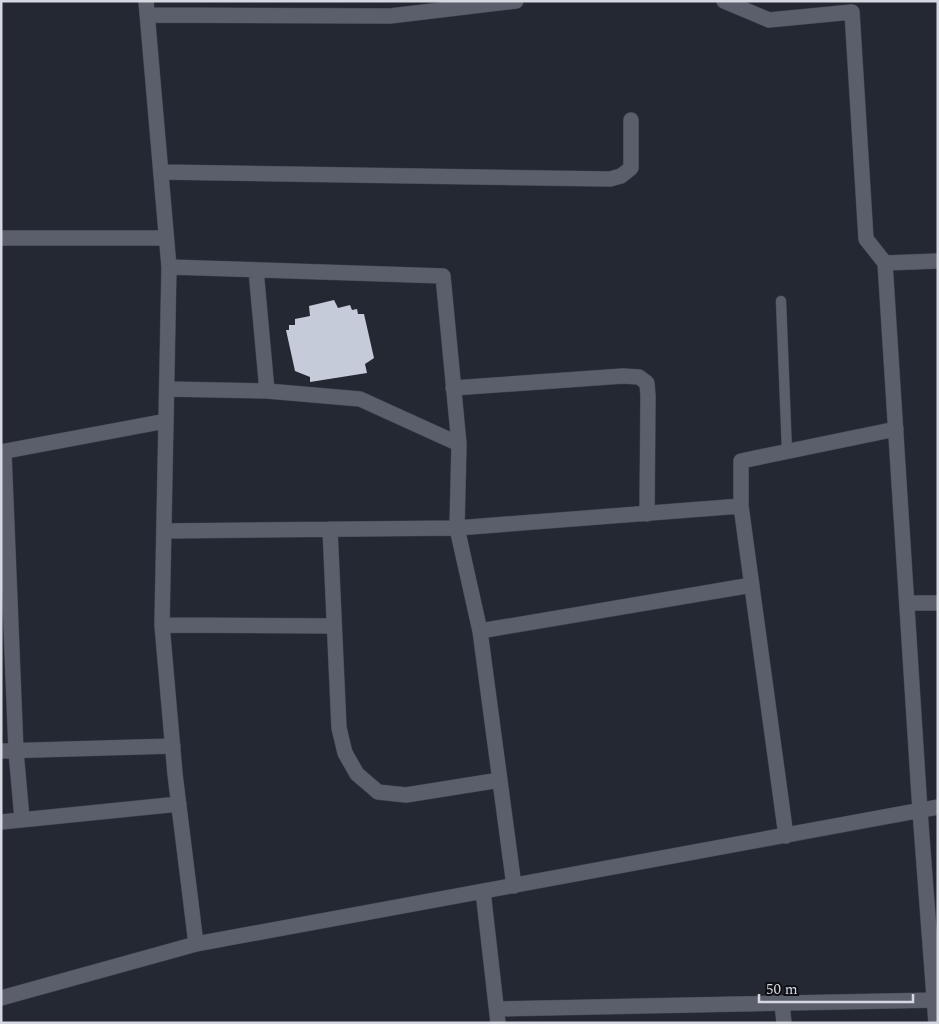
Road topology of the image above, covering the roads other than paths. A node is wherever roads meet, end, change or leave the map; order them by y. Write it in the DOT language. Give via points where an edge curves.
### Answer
graph roads {
  1 [pos="516,1"];
  2 [pos="724,1"];
  3 [pos="147,8"];
  4 [pos="631,120"];
  5 [pos="161,172"];
  6 [pos="1,238"];
  7 [pos="166,238"];
  8 [pos="938,261"];
  9 [pos="886,263"];
  10 [pos="169,267"];
  11 [pos="256,270"];
  12 [pos="781,301"];
  13 [pos="453,388"];
  14 [pos="167,389"];
  15 [pos="267,391"];
  16 [pos="166,420"];
  17 [pos="896,429"];
  18 [pos="459,444"];
  19 [pos="2,452"];
  20 [pos="787,452"];
  21 [pos="741,506"];
  22 [pos="647,514"];
  23 [pos="457,528"];
  24 [pos="330,529"];
  25 [pos="164,531"];
  26 [pos="752,585"];
  27 [pos="907,603"];
  28 [pos="938,603"];
  29 [pos="162,625"];
  30 [pos="334,626"];
  31 [pos="480,631"];
  32 [pos="173,746"];
  33 [pos="9,751"];
  34 [pos="500,780"];
  35 [pos="179,804"];
  36 [pos="938,806"];
  37 [pos="920,811"];
  38 [pos="22,820"];
  39 [pos="1,822"];
  40 [pos="786,836"];
  41 [pos="514,886"];
  42 [pos="483,892"];
  43 [pos="196,944"];
  44 [pos="1,998"];
  45 [pos="936,1000"];
  46 [pos="782,1003"];
  47 [pos="498,1016"];
  48 [pos="784,1023"];
  49 [pos="936,1023"];
  1 -- 3 [label="street" via="390,16"];
  2 -- 9 [label="street" via="769,20 852,12 866,239"];
  3 -- 5 [label="street"];
  4 -- 5 [label="street" via="631,168 610,179"];
  5 -- 7 [label="street"];
  6 -- 7 [label="street"];
  7 -- 10 [label="street"];
  8 -- 9 [label="street"];
  9 -- 17 [label="street"];
  10 -- 11 [label="street"];
  10 -- 14 [label="street"];
  11 -- 13 [label="street" via="443,276"];
  11 -- 15 [label="street"];
  12 -- 20 [label="lane"];
  13 -- 18 [label="street"];
  13 -- 22 [label="street" via="639,377 647,383 648,396"];
  14 -- 15 [label="street"];
  14 -- 16 [label="street"];
  15 -- 18 [label="street" via="360,399"];
  16 -- 19 [label="street"];
  16 -- 25 [label="street"];
  17 -- 20 [label="street"];
  17 -- 27 [label="street"];
  18 -- 23 [label="street"];
  19 -- 33 [label="street"];
  20 -- 21 [label="street" via="741,461"];
  21 -- 22 [label="street"];
  21 -- 26 [label="street"];
  22 -- 23 [label="street"];
  23 -- 24 [label="street"];
  23 -- 31 [label="street"];
  24 -- 25 [label="street"];
  24 -- 30 [label="street"];
  25 -- 29 [label="street"];
  26 -- 31 [label="street"];
  26 -- 40 [label="street"];
  27 -- 28 [label="street"];
  27 -- 37 [label="street"];
  29 -- 30 [label="street"];
  29 -- 32 [label="street"];
  30 -- 34 [label="street" via="339,728 345,753 357,774 378,792 406,794"];
  31 -- 34 [label="street"];
  32 -- 33 [label="street"];
  32 -- 35 [label="street"];
  33 -- 38 [label="street"];
  34 -- 41 [label="street"];
  35 -- 38 [label="street"];
  35 -- 43 [label="street"];
  36 -- 37 [label="street"];
  37 -- 40 [label="street"];
  37 -- 45 [label="street"];
  38 -- 39 [label="street"];
  40 -- 41 [label="street"];
  41 -- 42 [label="street"];
  42 -- 43 [label="street"];
  42 -- 47 [label="street"];
  43 -- 44 [label="street"];
  45 -- 46 [label="street"];
  45 -- 49 [label="street"];
  46 -- 47 [label="street"];
  46 -- 48 [label="street"];
}
